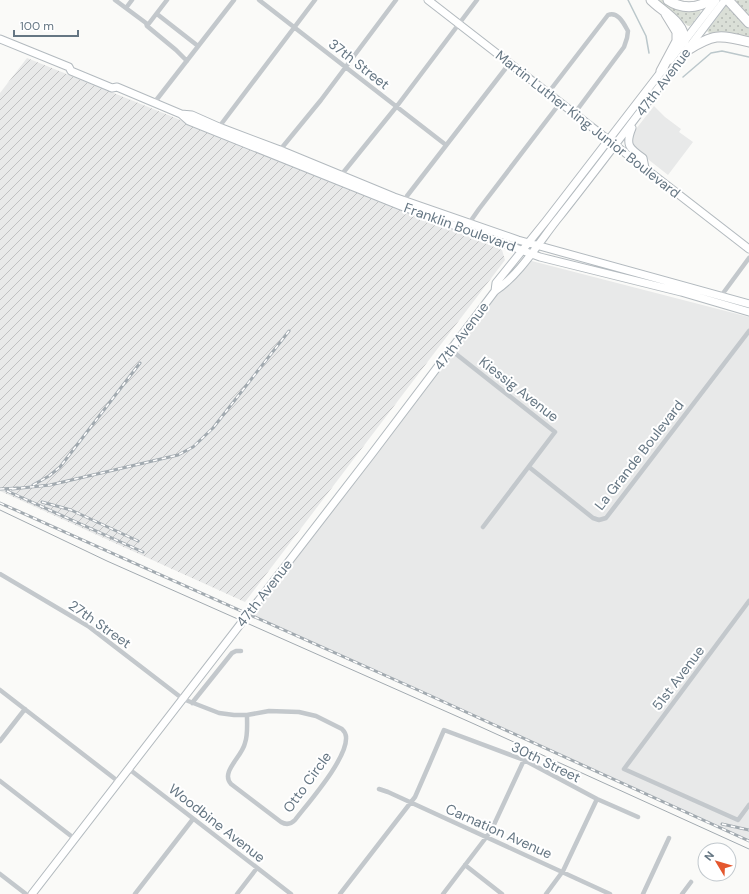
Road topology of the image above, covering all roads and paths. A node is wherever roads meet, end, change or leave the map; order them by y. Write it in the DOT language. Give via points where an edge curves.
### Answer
graph roads {
  1 [pos="115,0"];
  2 [pos="132,0"];
  3 [pos="167,0"];
  4 [pos="234,0"];
  5 [pos="259,0"];
  6 [pos="315,0"];
  7 [pos="396,0"];
  8 [pos="428,0"];
  9 [pos="477,0"];
  10 [pos="651,0"];
  11 [pos="668,0"];
  12 [pos="710,0"];
  13 [pos="716,0"];
  14 [pos="725,0"];
  15 [pos="728,0"];
  16 [pos="126,8"];
  17 [pos="157,14"];
  18 [pos="666,14"];
  19 [pos="749,23"];
  20 [pos="459,24"];
  21 [pos="147,26"];
  22 [pos="294,27"];
  23 [pos="0,39"];
  24 [pos="749,42"];
  25 [pos="198,46"];
  26 [pos="685,46"];
  27 [pos="187,61"];
  28 [pos="509,64"];
  29 [pos="346,67"];
  30 [pos="661,71"];
  31 [pos="548,93"];
  32 [pos="154,103"];
  33 [pos="560,103"];
  34 [pos="397,106"];
  35 [pos="181,114"];
  36 [pos="574,114"];
  37 [pos="636,118"];
  38 [pos="219,127"];
  39 [pos="608,140"];
  40 [pos="446,145"];
  41 [pos="616,145"];
  42 [pos="280,150"];
  43 [pos="645,168"];
  44 [pos="342,174"];
  45 [pos="380,191"];
  46 [pos="404,200"];
  47 [pos="420,212"];
  48 [pos="456,219"];
  49 [pos="470,224"];
  50 [pos="528,244"];
  51 [pos="536,246"];
  52 [pos="749,248"];
  53 [pos="523,250"];
  54 [pos="531,253"];
  55 [pos="749,258"];
  56 [pos="495,291"];
  57 [pos="721,296"];
  58 [pos="749,304"];
  59 [pos="749,312"];
  60 [pos="749,330"];
  61 [pos="451,350"];
  62 [pos="529,467"];
  63 [pos="483,527"];
  64 [pos="0,574"];
  65 [pos="749,601"];
  66 [pos="241,651"];
  67 [pos="0,690"];
  68 [pos="183,699"];
  69 [pos="192,702"];
  70 [pos="25,709"];
  71 [pos="247,715"];
  72 [pos="0,741"];
  73 [pos="524,760"];
  74 [pos="129,769"];
  75 [pos="0,781"];
  76 [pos="119,782"];
  77 [pos="379,789"];
  78 [pos="597,799"];
  79 [pos="411,802"];
  80 [pos="749,805"];
  81 [pos="638,817"];
  82 [pos="193,819"];
  83 [pos="487,837"];
  84 [pos="669,838"];
  85 [pos="75,839"];
  86 [pos="465,865"];
  87 [pos="257,868"];
  88 [pos="563,871"];
  89 [pos="0,874"];
  90 [pos="691,882"];
  91 [pos="26,894"];
  92 [pos="32,894"];
  93 [pos="135,894"];
  94 [pos="237,894"];
  95 [pos="291,894"];
  96 [pos="340,894"];
  97 [pos="443,894"];
  98 [pos="502,894"];
  99 [pos="546,894"];
  100 [pos="610,894"];
  101 [pos="643,894"];
  102 [pos="682,894"];
  1 -- 16 [label="street"];
  2 -- 16 [label="street"];
  3 -- 17 [label="street"];
  4 -- 25 [label="street"];
  5 -- 22 [label="street, 37th Street"];
  6 -- 22 [label="street"];
  7 -- 29 [label="street"];
  8 -- 20 [label="main road, Martin Luther King Junior Boulevard"];
  9 -- 20 [label="street"];
  10 -- 18 [label="highway"];
  11 -- 12 [label="highway" via="687,7 699,6"];
  13 -- 26 [label="main road, 47th Avenue"];
  14 -- 26 [label="main road, 47th Avenue"];
  15 -- 19 [label="highway"];
  16 -- 21 [label="street"];
  17 -- 21 [label="street"];
  17 -- 25 [label="street"];
  18 -- 26 [label="highway" via="683,30"];
  18 -- 30 [label="highway" via="677,32 677,41"];
  20 -- 28 [label="main road, Martin Luther King Junior Boulevard"];
  20 -- 34 [label="street"];
  21 -- 27 [label="street"];
  22 -- 29 [label="street, 37th Street"];
  22 -- 38 [label="street"];
  23 -- 32 [label="main road, Franklin Boulevard" via="69,67 73,66"];
  24 -- 26 [label="highway" via="723,36"];
  25 -- 27 [label="street"];
  26 -- 30 [label="main road, 47th Avenue"];
  26 -- 37 [label="main road, 47th Avenue"];
  27 -- 32 [label="street"];
  28 -- 31 [label="main road, Martin Luther King Junior Boulevard"];
  28 -- 40 [label="street"];
  29 -- 34 [label="street, 37th Street"];
  29 -- 42 [label="street"];
  30 -- 39 [label="main road, 47th Avenue"];
  31 -- 33 [label="main road, Martin Luther King Junior Boulevard"];
  31 -- 36 [label="street" via="608,15 617,15 628,31 624,47"];
  32 -- 35 [label="main road, Franklin Boulevard"];
  33 -- 36 [label="main road, Martin Luther King Junior Boulevard"];
  33 -- 49 [label="street"];
  34 -- 40 [label="street, 37th Street"];
  34 -- 44 [label="street"];
  35 -- 38 [label="main road, Franklin Boulevard" via="192,115"];
  35 -- 47 [label="main road, Franklin Boulevard" via="189,121"];
  36 -- 39 [label="main road, Martin Luther King Junior Boulevard"];
  37 -- 41 [label="main road, 47th Avenue"];
  37 -- 43 [label="main road" via="628,142 630,148 643,158"];
  38 -- 42 [label="main road, Franklin Boulevard"];
  39 -- 41 [label="main road, Martin Luther King Junior Boulevard"];
  39 -- 50 [label="main road, 47th Avenue"];
  40 -- 46 [label="street"];
  41 -- 43 [label="main road, Martin Luther King Junior Boulevard"];
  41 -- 51 [label="main road, 47th Avenue"];
  42 -- 44 [label="main road, Franklin Boulevard"];
  43 -- 52 [label="main road, Martin Luther King Junior Boulevard"];
  44 -- 45 [label="main road, Franklin Boulevard"];
  45 -- 46 [label="main road, Franklin Boulevard"];
  45 -- 47 [label="main road" via="388,198 412,206"];
  46 -- 48 [label="main road, Franklin Boulevard"];
  47 -- 48 [label="main road" via="448,220"];
  47 -- 53 [label="main road, Franklin Boulevard"];
  48 -- 49 [label="main road, Franklin Boulevard"];
  49 -- 50 [label="main road, Franklin Boulevard"];
  50 -- 51 [label="main road, Franklin Boulevard"];
  50 -- 53 [label="main road, 47th Avenue"];
  51 -- 54 [label="main road, 47th Avenue"];
  51 -- 57 [label="main road, Franklin Boulevard"];
  53 -- 54 [label="main road, Franklin Boulevard"];
  53 -- 56 [label="main road, 47th Avenue" via="496,283"];
  54 -- 56 [label="main road, 47th Avenue" via="506,284"];
  54 -- 59 [label="main road, Franklin Boulevard"];
  55 -- 57 [label="street"];
  56 -- 61 [label="main road, 47th Avenue"];
  57 -- 58 [label="main road, Franklin Boulevard"];
  60 -- 62 [label="street, La Grande Boulevard" via="606,518 595,519"];
  61 -- 62 [label="street, Kiessig Avenue" via="555,432"];
  61 -- 68 [label="main road, 47th Avenue"];
  62 -- 63 [label="street, Kiessig Avenue"];
  64 -- 68 [label="street, 27th Street" via="88,626"];
  65 -- 80 [label="street, 51st Avenue" via="624,769 738,820"];
  66 -- 69 [label="street" via="232,653"];
  67 -- 70 [label="street"];
  68 -- 69 [label="street, Otto Circle"];
  68 -- 74 [label="main road, 47th Avenue"];
  69 -- 71 [label="street, Otto Circle" via="226,714"];
  70 -- 72 [label="street"];
  70 -- 76 [label="street"];
  71 -- 71 [label="street, Otto Circle" via="269,711 299,712 316,716 339,726 345,732 344,748 336,764 291,824 281,822 228,780 228,772 246,743"];
  73 -- 78 [label="street, 30th Street"];
  73 -- 79 [label="street, 30th Street" via="444,730"];
  73 -- 83 [label="street"];
  74 -- 76 [label="main road, 47th Avenue"];
  74 -- 82 [label="street, Woodbine Avenue"];
  75 -- 85 [label="street"];
  76 -- 85 [label="main road, 47th Avenue"];
  77 -- 79 [label="street, Carnation Avenue"];
  78 -- 81 [label="street, 30th Street"];
  78 -- 88 [label="street"];
  79 -- 83 [label="street, Carnation Avenue"];
  79 -- 96 [label="street"];
  82 -- 87 [label="street, Woodbine Avenue"];
  82 -- 93 [label="street"];
  83 -- 86 [label="street"];
  83 -- 88 [label="street, Carnation Avenue"];
  84 -- 101 [label="street"];
  85 -- 92 [label="main road, 47th Avenue"];
  86 -- 97 [label="street"];
  86 -- 98 [label="street"];
  87 -- 94 [label="street"];
  87 -- 95 [label="street, Woodbine Avenue"];
  88 -- 99 [label="street"];
  88 -- 100 [label="street, Carnation Avenue"];
  89 -- 91 [label="street"];
  90 -- 102 [label="street"];
}
